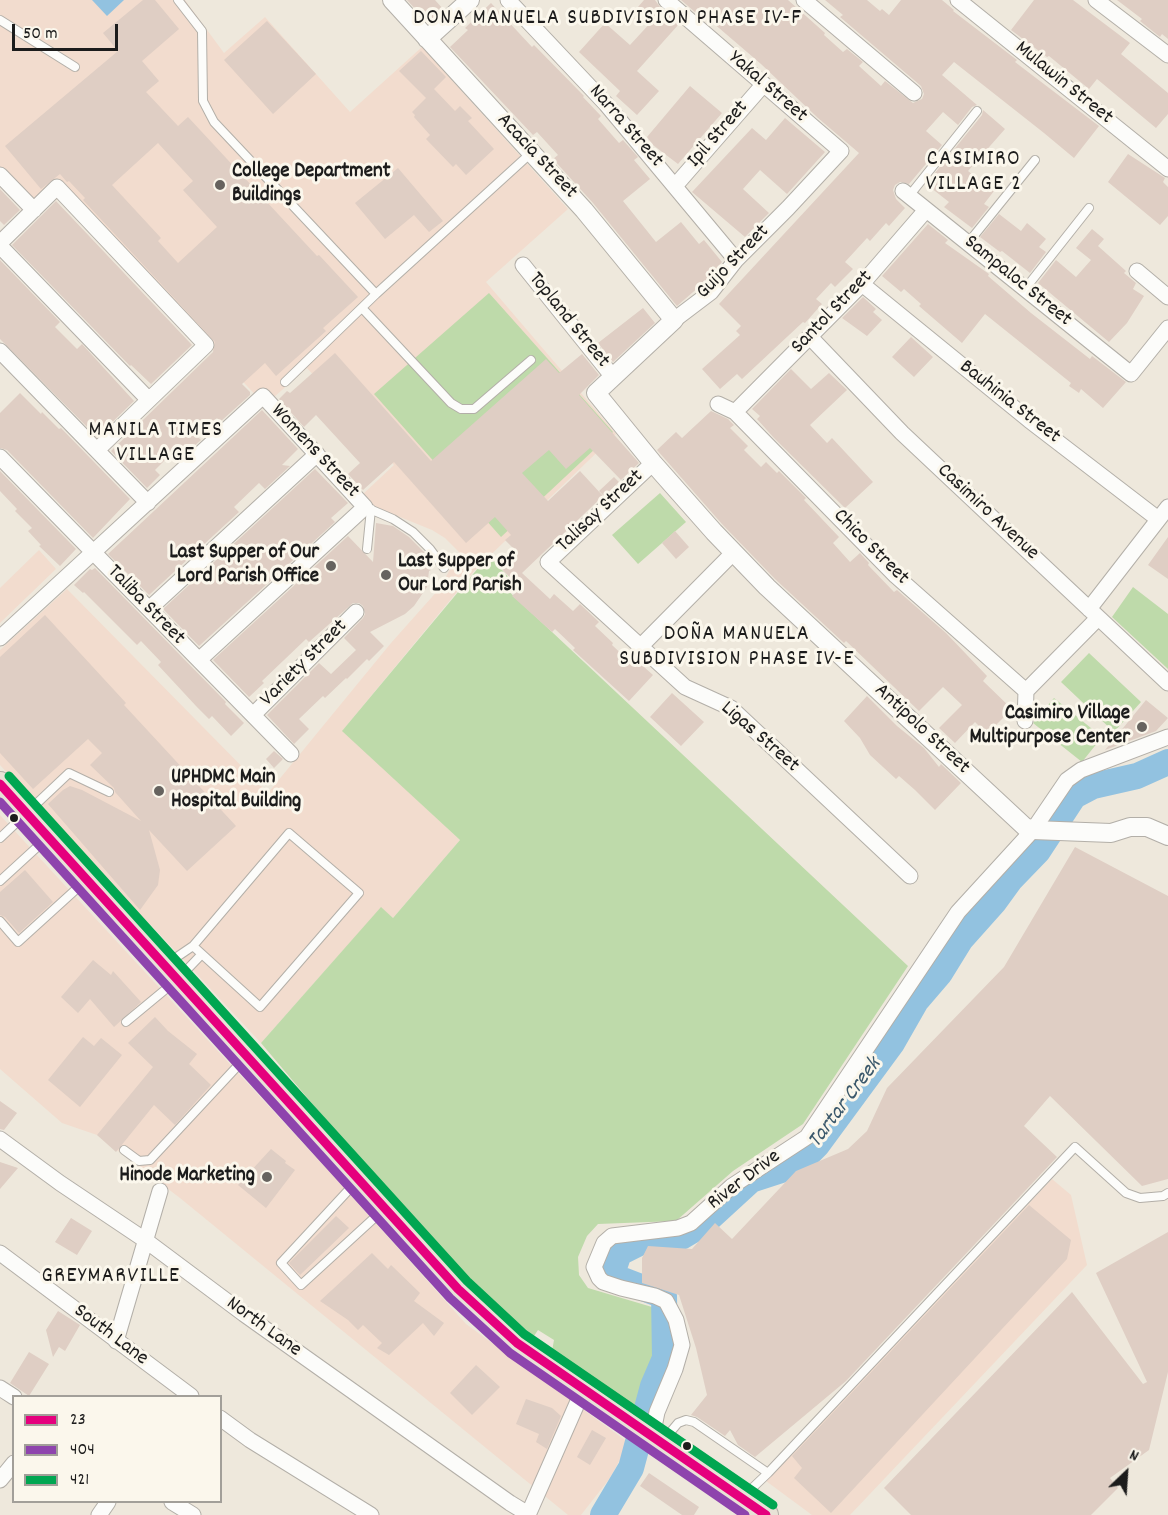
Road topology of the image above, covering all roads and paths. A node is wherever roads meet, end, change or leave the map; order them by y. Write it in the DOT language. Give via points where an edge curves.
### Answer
graph roads {
  1 [pos="178,0"];
  2 [pos="392,0"];
  3 [pos="470,0"];
  4 [pos="508,0"];
  5 [pos="666,0"];
  6 [pos="804,0"];
  7 [pos="958,0"];
  8 [pos="1096,0"];
  9 [pos="0,20"];
  10 [pos="427,39"];
  11 [pos="1168,55"];
  12 [pos="75,67"];
  13 [pos="763,85"];
  14 [pos="914,93"];
  15 [pos="978,111"];
  16 [pos="840,151"];
  17 [pos="531,153"];
  18 [pos="1035,160"];
  19 [pos="1168,169"];
  20 [pos="0,175"];
  21 [pos="675,186"];
  22 [pos="906,193"];
  23 [pos="1089,208"];
  24 [pos="34,210"];
  25 [pos="926,210"];
  26 [pos="968,243"];
  27 [pos="0,245"];
  28 [pos="736,260"];
  29 [pos="523,265"];
  30 [pos="1137,271"];
  31 [pos="862,284"];
  32 [pos="1025,289"];
  33 [pos="376,294"];
  34 [pos="1168,297"];
  35 [pos="362,308"];
  36 [pos="674,320"];
  37 [pos="1168,328"];
  38 [pos="811,338"];
  39 [pos="0,351"];
  40 [pos="531,360"];
  41 [pos="613,377"];
  42 [pos="285,382"];
  43 [pos="596,393"];
  44 [pos="149,400"];
  45 [pos="718,404"];
  46 [pos="735,412"];
  47 [pos="97,450"];
  48 [pos="317,454"];
  49 [pos="0,457"];
  50 [pos="653,463"];
  51 [pos="148,503"];
  52 [pos="368,508"];
  53 [pos="1163,513"];
  54 [pos="367,549"];
  55 [pos="734,552"];
  56 [pos="94,554"];
  57 [pos="548,562"];
  58 [pos="444,568"];
  59 [pos="148,609"];
  60 [pos="356,612"];
  61 [pos="1094,613"];
  62 [pos="0,638"];
  63 [pos="640,647"];
  64 [pos="199,660"];
  65 [pos="1168,683"];
  66 [pos="1026,691"];
  67 [pos="253,715"];
  68 [pos="1025,721"];
  69 [pos="1168,737"];
  70 [pos="291,754"];
  71 [pos="0,784"];
  72 [pos="109,792"];
  73 [pos="26,813"];
  74 [pos="1038,830"];
  75 [pos="1168,836"];
  76 [pos="48,837"];
  77 [pos="0,838"];
  78 [pos="910,876"];
  79 [pos="86,880"];
  80 [pos="0,881"];
  81 [pos="0,921"];
  82 [pos="193,946"];
  83 [pos="201,955"];
  84 [pos="171,972"];
  85 [pos="126,1022"];
  86 [pos="247,1055"];
  87 [pos="0,1139"];
  88 [pos="124,1150"];
  89 [pos="359,1178"];
  90 [pos="160,1191"];
  91 [pos="1168,1193"];
  92 [pos="386,1207"];
  93 [pos="145,1240"];
  94 [pos="0,1253"];
  95 [pos="116,1341"];
  96 [pos="583,1390"];
  97 [pos="190,1395"];
  98 [pos="222,1419"];
  99 [pos="654,1438"];
  100 [pos="12,1465"];
  101 [pos="768,1473"];
  102 [pos="0,1480"];
  103 [pos="741,1498"];
  104 [pos="174,1503"];
  105 [pos="193,1515"];
  106 [pos="372,1515"];
  107 [pos="528,1515"];
  108 [pos="766,1515"];
  1 -- 33 [label="lane" via="202,32 203,101 214,122"];
  2 -- 10 [label="street, Acacia Street"];
  3 -- 10 [label="street"];
  4 -- 21 [label="street, Narra Street" via="606,104"];
  5 -- 13 [label="street, Yakal Street"];
  6 -- 14 [label="street"];
  7 -- 19 [label="street, Mulawin Street"];
  8 -- 11 [label="street"];
  9 -- 12 [label="lane"];
  10 -- 17 [label="street, Acacia Street"];
  13 -- 16 [label="street, Yakal Street"];
  13 -- 21 [label="street, Ipil Street"];
  15 -- 22 [label="lane"];
  16 -- 28 [label="street, Guijo Street"];
  17 -- 33 [label="lane"];
  17 -- 36 [label="street, Acacia Street" via="584,210"];
  18 -- 26 [label="lane"];
  20 -- 24 [label="street"];
  21 -- 28 [label="street, Narra Street"];
  22 -- 25 [label="street, Sampaloc Street"];
  23 -- 32 [label="lane"];
  24 -- 27 [label="street"];
  24 -- 44 [label="street" via="57,187 206,345"];
  25 -- 26 [label="street, Sampaloc Street"];
  25 -- 31 [label="street, Santol Street"];
  26 -- 32 [label="street, Sampaloc Street"];
  27 -- 44 [label="street"];
  28 -- 36 [label="street, Guijo Street" via="711,292"];
  29 -- 41 [label="street, Topland Street"];
  30 -- 34 [label="street"];
  31 -- 38 [label="street, Santol Street"];
  31 -- 53 [label="street, Bauhinia Street" via="1020,412"];
  32 -- 37 [label="street, Sampaloc Street" via="1131,374"];
  33 -- 35 [label="lane"];
  35 -- 40 [label="lane" via="461,409 474,409"];
  35 -- 42 [label="lane"];
  36 -- 41 [label="street, Guijo Street"];
  38 -- 46 [label="street, Santol Street"];
  38 -- 61 [label="street, Casimiro Avenue" via="902,434"];
  39 -- 47 [label="street"];
  41 -- 43 [label="street, Guijo Street"];
  43 -- 50 [label="street, Antipolo Street"];
  44 -- 47 [label="street"];
  45 -- 46 [label="street, Chico Street"];
  46 -- 66 [label="street, Chico Street" via="896,576"];
  47 -- 51 [label="street"];
  48 -- 51 [label="street, Womens Street" via="263,396"];
  48 -- 52 [label="street, Womens Street"];
  48 -- 59 [label="street"];
  49 -- 56 [label="street, Taliba Street"];
  50 -- 55 [label="street, Antipolo Street"];
  50 -- 57 [label="street, Talisay Street"];
  51 -- 56 [label="street"];
  52 -- 54 [label="lane"];
  52 -- 58 [label="lane" via="413,532"];
  52 -- 64 [label="street"];
  53 -- 61 [label="street"];
  55 -- 63 [label="street"];
  55 -- 74 [label="street, Antipolo Street" via="1025,827"];
  56 -- 59 [label="street, Taliba Street"];
  56 -- 62 [label="street"];
  57 -- 63 [label="street, Ligas Street"];
  59 -- 64 [label="street, Taliba Street"];
  60 -- 67 [label="street, Variety Street"];
  61 -- 65 [label="street, Casimiro Avenue"];
  61 -- 66 [label="street"];
  63 -- 78 [label="street, Ligas Street" via="685,687 731,708"];
  64 -- 67 [label="street, Taliba Street"];
  66 -- 68 [label="street"];
  67 -- 70 [label="street, Taliba Street"];
  69 -- 74 [label="street, River Drive" via="1067,780"];
  71 -- 73 [label="highway"];
  72 -- 73 [label="lane" via="69,773"];
  73 -- 76 [label="highway"];
  73 -- 77 [label="lane"];
  74 -- 75 [label="street" via="1111,833 1147,827"];
  74 -- 99 [label="street, River Drive" via="958,912 807,1137 732,1186 691,1223 612,1236 604,1244 594,1267 599,1278 666,1301 678,1328 682,1345 659,1407"];
  76 -- 79 [label="highway"];
  76 -- 80 [label="lane"];
  79 -- 81 [label="lane" via="18,942"];
  79 -- 84 [label="highway"];
  82 -- 83 [label="lane"];
  82 -- 83 [label="lane" via="288,833 359,893 260,1007"];
  82 -- 84 [label="lane"];
  83 -- 84 [label="lane"];
  84 -- 85 [label="lane"];
  84 -- 86 [label="highway"];
  86 -- 88 [label="lane" via="150,1160 139,1161"];
  86 -- 89 [label="highway"];
  87 -- 93 [label="street, North Lane"];
  89 -- 92 [label="highway"];
  89 -- 92 [label="lane" via="281,1263 302,1285"];
  90 -- 93 [label="street"];
  91 -- 101 [label="lane" via="1140,1198 1126,1193 1075,1147"];
  92 -- 96 [label="highway" via="458,1289 495,1324"];
  93 -- 95 [label="street"];
  93 -- 107 [label="street, North Lane"];
  94 -- 95 [label="street, South Lane"];
  95 -- 97 [label="street, South Lane"];
  96 -- 99 [label="highway"];
  96 -- 107 [label="street"];
  98 -- 106 [label="street"];
  99 -- 101 [label="lane" via="678,1423 693,1422"];
  99 -- 103 [label="highway"];
  100 -- 102 [label="street"];
  101 -- 103 [label="lane"];
  103 -- 108 [label="highway"];
  104 -- 105 [label="street"];
}
